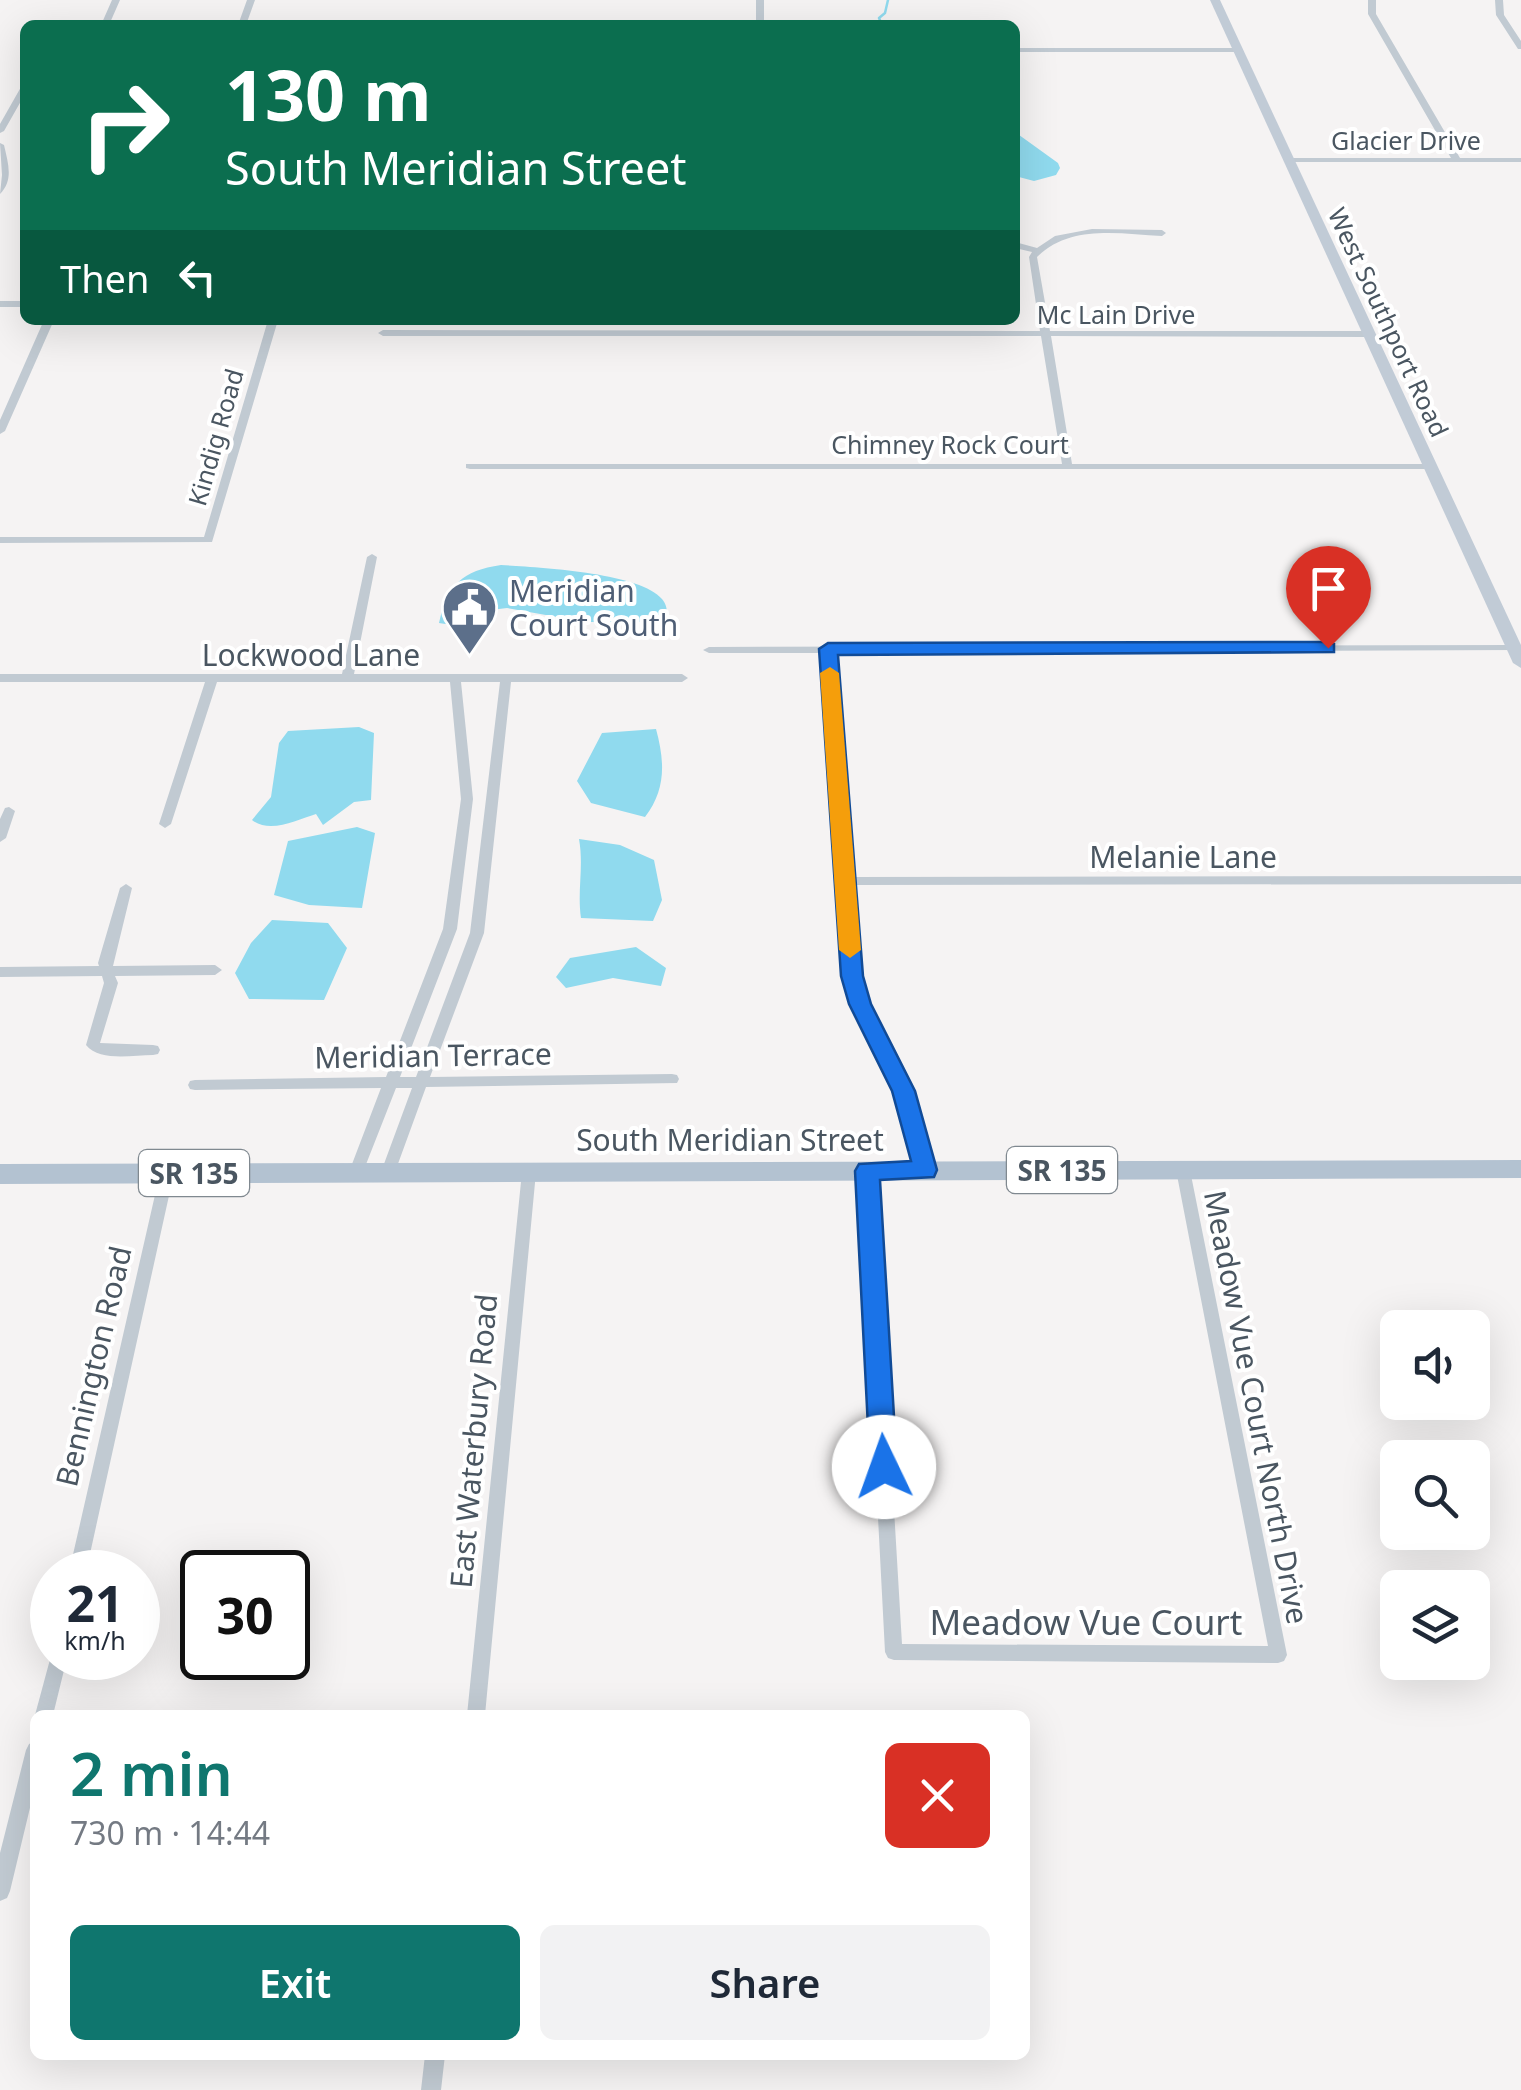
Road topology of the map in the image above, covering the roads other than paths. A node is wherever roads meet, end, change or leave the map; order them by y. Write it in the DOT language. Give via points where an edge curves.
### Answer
graph roads {
  1 [pos="1216,0"];
  2 [pos="1372,0"];
  3 [pos="1500,0"];
  4 [pos="1521,47"];
  5 [pos="1020,50"];
  6 [pos="1238,50"];
  7 [pos="20,95"];
  8 [pos="0,132"];
  9 [pos="0,145"];
  10 [pos="1291,160"];
  11 [pos="1457,160"];
  12 [pos="1521,160"];
  13 [pos="0,191"];
  14 [pos="1162,233"];
  15 [pos="1020,247"];
  16 [pos="1037,251"];
  17 [pos="47,325"];
  18 [pos="272,325"];
  19 [pos="488,325"];
  20 [pos="384,333"];
  21 [pos="486,333"];
  22 [pos="1044,334"];
  23 [pos="1370,334"];
  24 [pos="0,396"];
  25 [pos="15,396"];
  26 [pos="0,431"];
  27 [pos="470,466"];
  28 [pos="1068,466"];
  29 [pos="1431,468"];
  30 [pos="0,540"];
  31 [pos="372,556"];
  32 [pos="1514,648"];
  33 [pos="828,649"];
  34 [pos="708,650"];
  35 [pos="1521,663"];
  36 [pos="0,678"];
  37 [pos="682,678"];
  38 [pos="455,679"];
  39 [pos="506,679"];
  40 [pos="212,680"];
  41 [pos="347,680"];
  42 [pos="8,811"];
  43 [pos="166,824"];
  44 [pos="0,838"];
  45 [pos="1521,880"];
  46 [pos="845,881"];
  47 [pos="126,888"];
  48 [pos="215,970"];
  49 [pos="107,971"];
  50 [pos="0,972"];
  51 [pos="153,1050"];
  52 [pos="672,1079"];
  53 [pos="422,1082"];
  54 [pos="390,1083"];
  55 [pos="195,1085"];
  56 [pos="1521,1169"];
  57 [pos="925,1170"];
  58 [pos="1183,1170"];
  59 [pos="867,1171"];
  60 [pos="356,1172"];
  61 [pos="388,1172"];
  62 [pos="529,1172"];
  63 [pos="167,1173"];
  64 [pos="0,1174"];
  65 [pos="82,1550"];
  66 [pos="1278,1655"];
  67 [pos="53,1680"];
  68 [pos="45,1710"];
  69 [pos="476,1710"];
  70 [pos="30,1770"];
  71 [pos="0,1891"];
  72 [pos="434,2060"];
  73 [pos="430,2090"];
  1 -- 6 [label="main road, West Southport Road"];
  2 -- 11 [label="street" via="1372,14"];
  3 -- 4 [label="street" via="1500,15"];
  5 -- 6 [label="street"];
  6 -- 10 [label="main road, West Southport Road"];
  7 -- 8 [label="street"];
  9 -- 13 [label="street" via="6,175"];
  10 -- 11 [label="street, Glacier Drive"];
  10 -- 23 [label="main road, West Southport Road"];
  11 -- 12 [label="street, Glacier Drive"];
  14 -- 16 [label="street" via="1079,234"];
  15 -- 16 [label="street"];
  16 -- 22 [label="street" via="1031,263"];
  17 -- 25 [label="street"];
  18 -- 30 [label="street, Kindig Road" via="208,540"];
  19 -- 21 [label="street"];
  20 -- 21 [label="street, Mc Lain Drive"];
  21 -- 22 [label="street, Mc Lain Drive"];
  22 -- 23 [label="street, Mc Lain Drive"];
  22 -- 28 [label="street"];
  23 -- 29 [label="main road, West Southport Road"];
  24 -- 25 [label="street"];
  25 -- 26 [label="street"];
  27 -- 28 [label="street, Chimney Rock Court"];
  28 -- 29 [label="street, Chimney Rock Court"];
  29 -- 32 [label="main road, West Southport Road"];
  31 -- 41 [label="street"];
  32 -- 33 [label="street"];
  32 -- 35 [label="main road, West Southport Road"];
  33 -- 34 [label="street"];
  33 -- 46 [label="street"];
  36 -- 40 [label="street, Lockwood Lane"];
  37 -- 39 [label="street, Lockwood Lane"];
  38 -- 39 [label="street, Lockwood Lane"];
  38 -- 41 [label="street, Lockwood Lane"];
  38 -- 54 [label="street" via="467,799 450,929"];
  39 -- 53 [label="street" via="477,933"];
  40 -- 41 [label="street, Lockwood Lane"];
  40 -- 43 [label="street"];
  42 -- 44 [label="street"];
  45 -- 46 [label="street, Melanie Lane"];
  46 -- 57 [label="street" via="856,993 903,1091"];
  47 -- 49 [label="street"];
  48 -- 49 [label="street"];
  49 -- 50 [label="street"];
  49 -- 51 [label="street" via="111,982 95,1048"];
  52 -- 53 [label="street, Meridian Terrace"];
  53 -- 54 [label="street, Meridian Terrace"];
  53 -- 61 [label="street"];
  54 -- 55 [label="street, Meridian Terrace"];
  54 -- 60 [label="street"];
  56 -- 58 [label="main road, South Meridian Street / SR 135"];
  57 -- 58 [label="main road, South Meridian Street / SR 135"];
  57 -- 59 [label="main road, South Meridian Street / SR 135"];
  58 -- 66 [label="street, Meadow Vue Court North Drive"];
  59 -- 62 [label="main road, South Meridian Street / SR 135"];
  59 -- 66 [label="street, Meadow Vue Court" via="894,1652"];
  60 -- 61 [label="main road, South Meridian Street / SR 135"];
  60 -- 63 [label="main road, South Meridian Street / SR 135"];
  61 -- 62 [label="main road, South Meridian Street / SR 135"];
  62 -- 69 [label="street, East Waterbury Road"];
  63 -- 64 [label="main road, South Meridian Street / SR 135"];
  63 -- 65 [label="street, Bennington Road"];
  67 -- 68 [label="street"];
  70 -- 71 [label="street"];
  72 -- 73 [label="street"];
}
